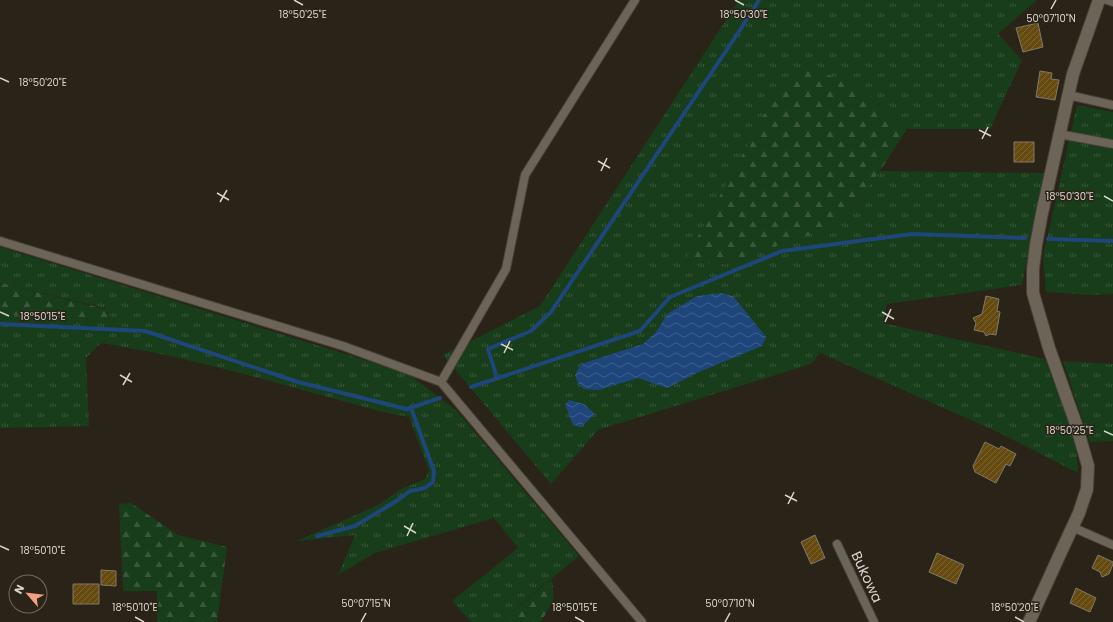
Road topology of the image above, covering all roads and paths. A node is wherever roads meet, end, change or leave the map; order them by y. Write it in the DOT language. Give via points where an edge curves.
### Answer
graph roads {
  1 [pos="635,0"];
  2 [pos="1099,0"];
  3 [pos="1107,0"];
  4 [pos="1113,2"];
  5 [pos="1068,95"];
  6 [pos="1113,105"];
  7 [pos="1059,134"];
  8 [pos="1113,144"];
  9 [pos="0,241"];
  10 [pos="441,382"];
  11 [pos="1072,527"];
  12 [pos="837,544"];
  13 [pos="1113,545"];
  14 [pos="642,622"];
  15 [pos="874,622"];
  16 [pos="1029,622"];
  1 -- 10 [label="lane" via="525,175 506,269"];
  2 -- 5 [label="street"];
  3 -- 4 [label="lane"];
  5 -- 6 [label="lane"];
  5 -- 7 [label="street"];
  7 -- 8 [label="lane"];
  7 -- 11 [label="street" via="1036,245 1033,293 1088,466 1087,489 1080,513"];
  9 -- 10 [label="lane" via="343,346"];
  10 -- 14 [label="lane"];
  11 -- 13 [label="lane"];
  11 -- 16 [label="street"];
  12 -- 15 [label="lane, Bukowa"];
}
